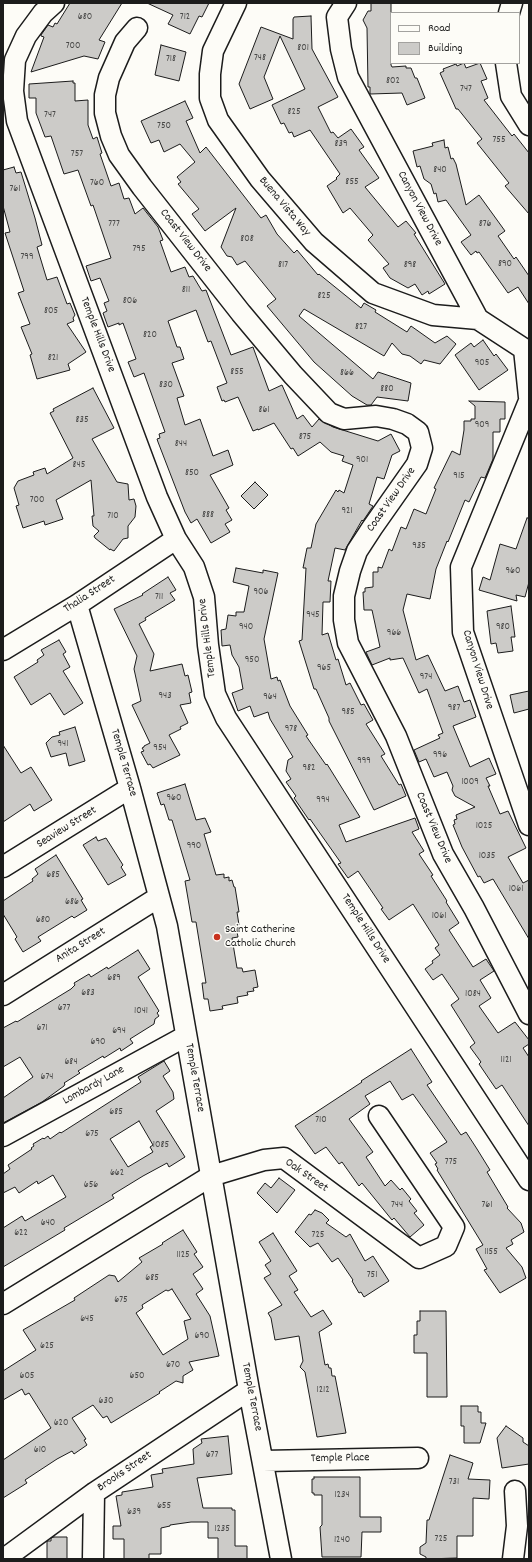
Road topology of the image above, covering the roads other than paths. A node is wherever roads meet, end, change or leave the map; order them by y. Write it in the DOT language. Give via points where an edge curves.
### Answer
graph roads {
  1 [pos="54,3"];
  2 [pos="236,3"];
  3 [pos="346,3"];
  4 [pos="137,28"];
  5 [pos="506,64"];
  6 [pos="529,125"];
  7 [pos="478,319"];
  8 [pos="529,397"];
  9 [pos="529,401"];
  10 [pos="176,539"];
  11 [pos="77,605"];
  12 [pos="3,650"];
  13 [pos="130,788"];
  14 [pos="529,825"];
  15 [pos="3,867"];
  16 [pos="159,897"];
  17 [pos="3,995"];
  18 [pos="529,1014"];
  19 [pos="186,1036"];
  20 [pos="379,1116"];
  21 [pos="3,1136"];
  22 [pos="211,1176"];
  23 [pos="529,1180"];
  24 [pos="3,1304"];
  25 [pos="249,1390"];
  26 [pos="418,1458"];
  27 [pos="263,1461"];
  28 [pos="515,1491"];
  29 [pos="94,1493"];
  30 [pos="4,1559"];
  31 [pos="93,1559"];
  32 [pos="281,1559"];
  33 [pos="513,1559"];
  1 -- 10 [label="street, Temple Hills Drive" via="26,36 15,60 13,91 17,121"];
  2 -- 7 [label="street, Buena Vista Way" via="213,51 210,98 218,120 260,179 314,242 373,293 433,315"];
  3 -- 7 [label="street, Canyon View Drive" via="337,17 348,78"];
  4 -- 18 [label="street, Coast View Drive" via="126,42 109,78 105,95 105,113 119,155 241,313 292,375 329,413 344,419 376,416 393,418 418,432 422,448 417,464 357,551 350,571 344,596 344,620 348,643 396,736 443,854"];
  5 -- 6 [label="street" via="511,96"];
  7 -- 8 [label="street, Canyon View Drive" via="524,349"];
  9 -- 14 [label="street, Canyon View Drive" via="461,567 463,632"];
  10 -- 11 [label="street, Thalia Street"];
  10 -- 23 [label="street, Temple Hills Drive" via="194,567 204,597 215,694 226,718"];
  11 -- 12 [label="street, Thalia Street"];
  11 -- 13 [label="street, Temple Terrace"];
  13 -- 15 [label="street, Seaview Street"];
  13 -- 16 [label="street, Temple Terrace"];
  16 -- 17 [label="street, Anita Street"];
  16 -- 19 [label="street, Temple Terrace" via="167,926"];
  19 -- 21 [label="street, Lombardy Lane"];
  19 -- 22 [label="street, Temple Terrace"];
  20 -- 22 [label="street, Oak Street" via="454,1227 446,1246 419,1258 284,1158 264,1160"];
  22 -- 24 [label="street, Oak Street"];
  22 -- 25 [label="street, Temple Terrace"];
  25 -- 27 [label="street, Temple Terrace"];
  25 -- 29 [label="street, Brooks Street"];
  26 -- 27 [label="street, Temple Place"];
  27 -- 32 [label="street, Temple Terrace"];
  28 -- 33 [label="street" via="517,1526"];
  29 -- 30 [label="street, Brooks Street"];
  29 -- 31 [label="street"];
}
